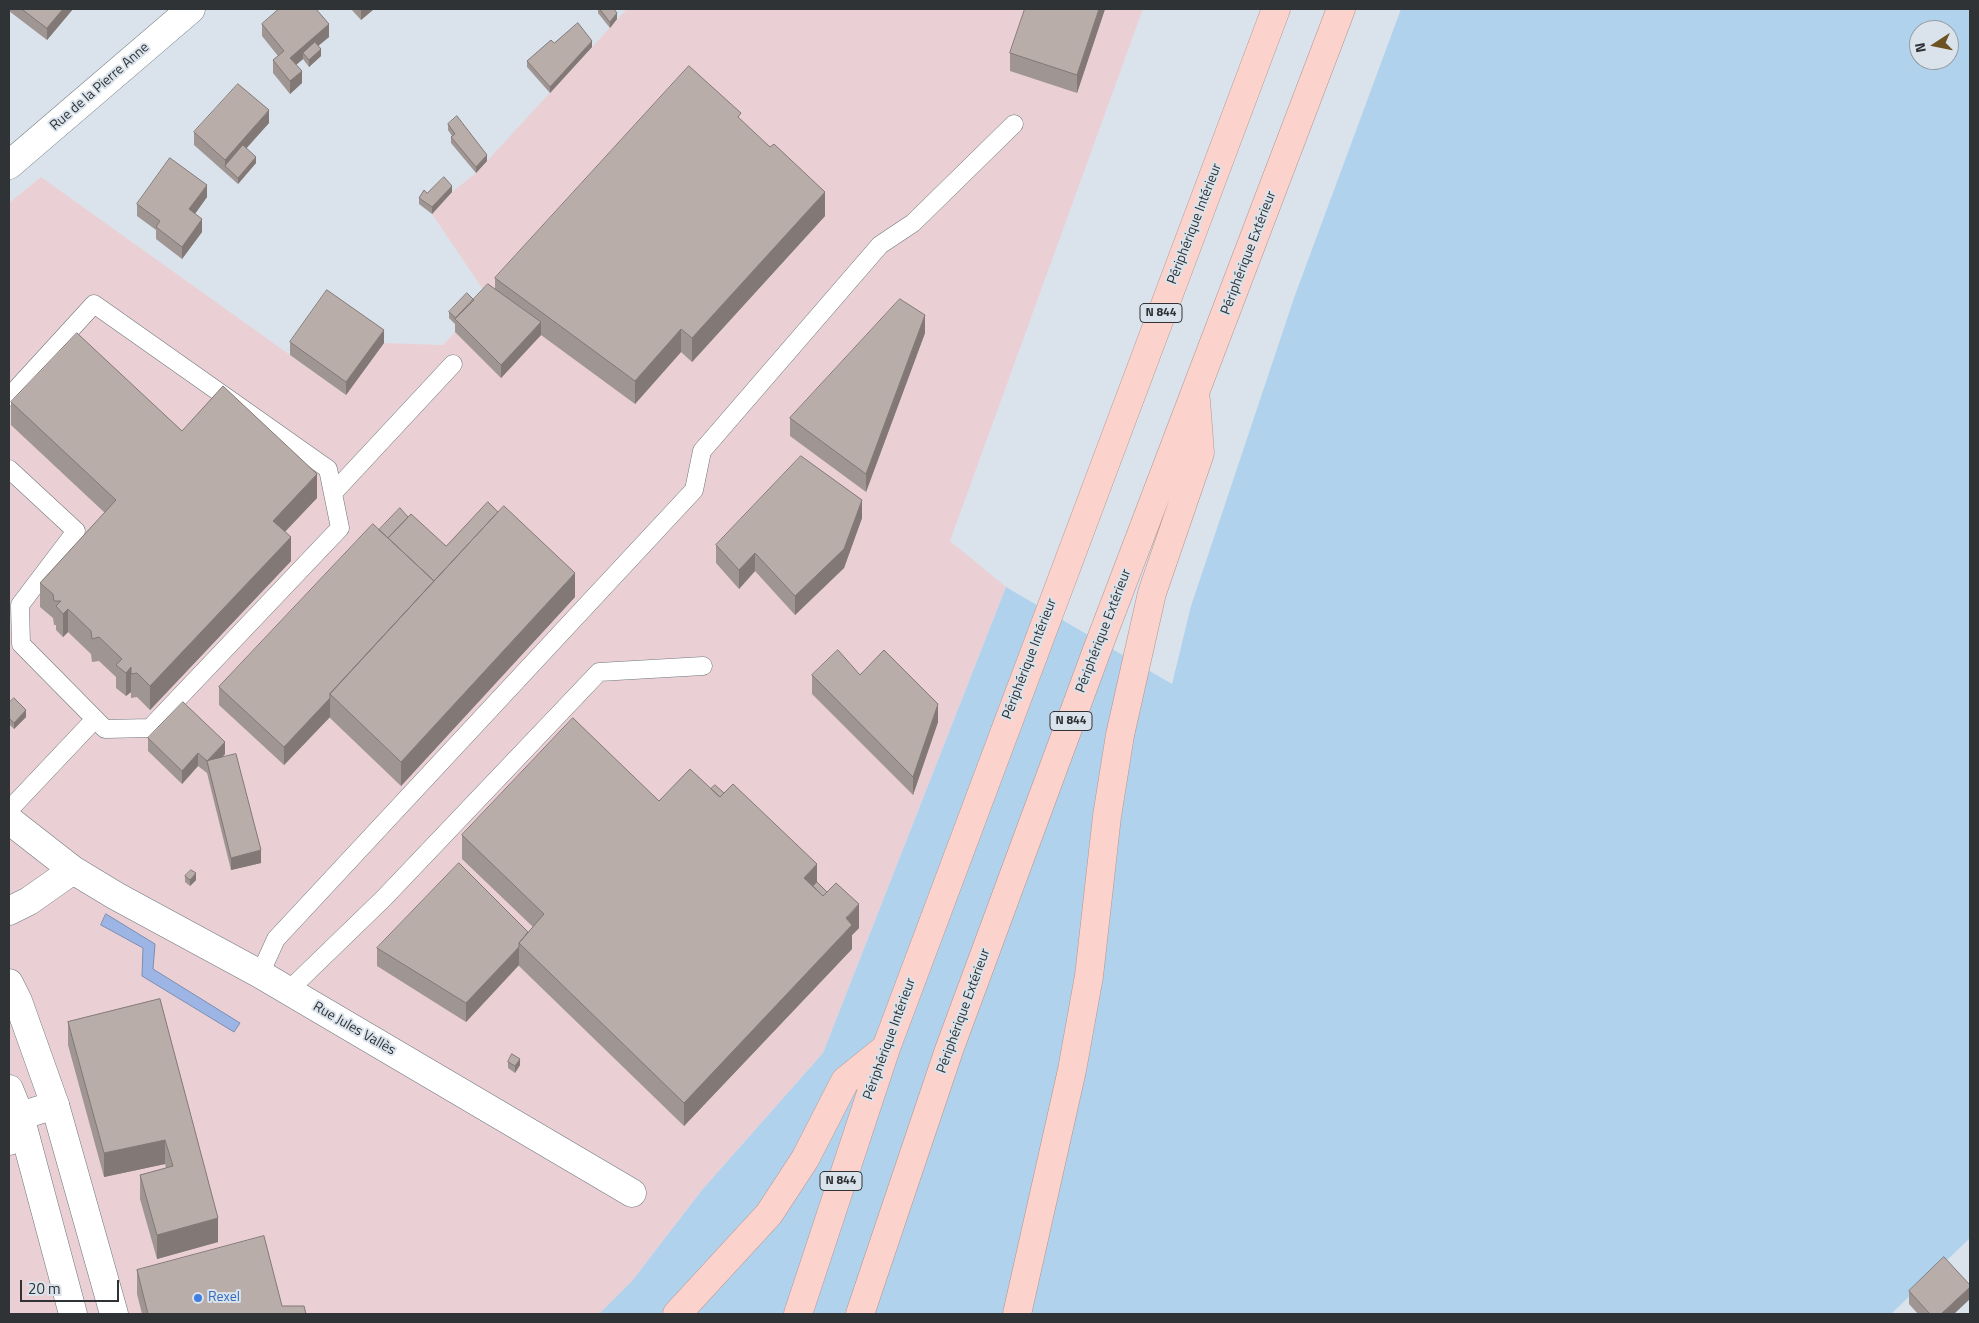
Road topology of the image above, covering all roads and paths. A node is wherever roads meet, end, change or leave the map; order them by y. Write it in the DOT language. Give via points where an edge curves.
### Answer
graph roads {
  1 [pos="191,9"];
  2 [pos="1276,9"];
  3 [pos="1341,9"];
  4 [pos="1014,124"];
  5 [pos="9,165"];
  6 [pos="452,364"];
  7 [pos="1195,394"];
  8 [pos="9,398"];
  9 [pos="9,469"];
  10 [pos="333,493"];
  11 [pos="704,666"];
  12 [pos="95,719"];
  13 [pos="9,810"];
  14 [pos="9,820"];
  15 [pos="73,870"];
  16 [pos="9,911"];
  17 [pos="260,974"];
  18 [pos="9,983"];
  19 [pos="288,991"];
  20 [pos="886,1048"];
  21 [pos="9,1089"];
  22 [pos="55,1104"];
  23 [pos="14,1113"];
  24 [pos="9,1141"];
  25 [pos="632,1193"];
  26 [pos="73,1314"];
  27 [pos="114,1314"];
  28 [pos="677,1314"];
  29 [pos="798,1314"];
  30 [pos="860,1314"];
  31 [pos="1017,1314"];
  1 -- 5 [label="street, Rue de la Pierre Anne"];
  2 -- 20 [label="highway, Périphérique Intérieur / N 844"];
  3 -- 7 [label="highway, Périphérique Extérieur / N 844"];
  4 -- 17 [label="lane" via="913,223 880,245 702,451 694,490 276,939"];
  6 -- 10 [label="lane"];
  7 -- 30 [label="highway, Périphérique Extérieur / N 844" via="949,1050"];
  7 -- 31 [label="highway" via="1200,453 1152,593 1122,726 1107,816 1087,985 1072,1070"];
  8 -- 10 [label="lane" via="94,304 328,469"];
  9 -- 12 [label="lane" via="76,530 20,605 21,644"];
  10 -- 12 [label="lane" via="340,528 150,728 105,729"];
  11 -- 19 [label="lane" via="599,672 384,898"];
  12 -- 13 [label="lane"];
  14 -- 15 [label="street, Rue Jules Vallès"];
  15 -- 16 [label="street"];
  15 -- 17 [label="street, Rue Jules Vallès"];
  17 -- 19 [label="street, Rue Jules Vallès"];
  18 -- 22 [label="street"];
  19 -- 25 [label="street, Rue Jules Vallès"];
  20 -- 28 [label="highway" via="845,1081 805,1160 769,1214"];
  20 -- 29 [label="highway, Périphérique Intérieur / N 844"];
  21 -- 23 [label="street"];
  22 -- 23 [label="street"];
  22 -- 27 [label="street"];
  23 -- 24 [label="street"];
  23 -- 26 [label="street"];
}
